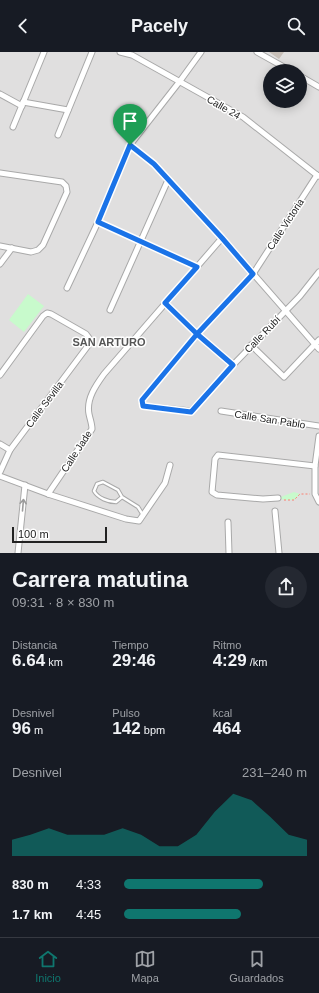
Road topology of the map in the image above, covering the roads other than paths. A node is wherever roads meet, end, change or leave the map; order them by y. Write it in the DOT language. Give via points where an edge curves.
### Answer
graph roads {
  1 [pos="44,52"];
  2 [pos="92,52"];
  3 [pos="120,52"];
  4 [pos="201,52"];
  5 [pos="257,52"];
  6 [pos="278,64"];
  7 [pos="307,80"];
  8 [pos="180,82"];
  9 [pos="319,87"];
  10 [pos="0,94"];
  11 [pos="22,104"];
  12 [pos="68,110"];
  13 [pos="13,127"];
  14 [pos="58,135"];
  15 [pos="130,145"];
  16 [pos="0,173"];
  17 [pos="318,176"];
  18 [pos="168,180"];
  19 [pos="98,222"];
  20 [pos="222,238"];
  21 [pos="140,240"];
  22 [pos="0,246"];
  23 [pos="12,248"];
  24 [pos="0,264"];
  25 [pos="197,267"];
  26 [pos="319,272"];
  27 [pos="253,274"];
  28 [pos="67,288"];
  29 [pos="165,303"];
  30 [pos="286,309"];
  31 [pos="110,310"];
  32 [pos="197,334"];
  33 [pos="317,342"];
  34 [pos="251,346"];
  35 [pos="319,349"];
  36 [pos="233,365"];
  37 [pos="0,376"];
  38 [pos="191,412"];
  39 [pos="221,412"];
  40 [pos="319,426"];
  41 [pos="319,436"];
  42 [pos="0,444"];
  43 [pos="10,450"];
  44 [pos="170,465"];
  45 [pos="315,466"];
  46 [pos="0,472"];
  47 [pos="0,476"];
  48 [pos="25,485"];
  49 [pos="48,494"];
  50 [pos="122,497"];
  51 [pos="278,498"];
  52 [pos="319,502"];
  53 [pos="275,512"];
  54 [pos="143,515"];
  55 [pos="228,522"];
  56 [pos="18,553"];
  57 [pos="229,553"];
  58 [pos="279,553"];
  1 -- 11 [label="street"];
  2 -- 12 [label="street"];
  3 -- 8 [label="street, Calle 24" via="132,55"];
  4 -- 8 [label="street"];
  5 -- 6 [label="street"];
  7 -- 9 [label="street"];
  8 -- 15 [label="street"];
  8 -- 17 [label="street, Calle 24" via="243,117"];
  10 -- 11 [label="street"];
  11 -- 12 [label="street"];
  11 -- 13 [label="street"];
  12 -- 14 [label="street"];
  15 -- 18 [label="street" via="154,164"];
  15 -- 19 [label="street"];
  16 -- 23 [label="street" via="62,182 67,192 43,245 31,252"];
  17 -- 27 [label="street, Calle Victoria"];
  18 -- 20 [label="street"];
  18 -- 21 [label="street"];
  19 -- 21 [label="street"];
  19 -- 28 [label="street"];
  20 -- 25 [label="street, Calle Jade"];
  20 -- 27 [label="street"];
  21 -- 25 [label="street"];
  21 -- 31 [label="street"];
  22 -- 23 [label="street"];
  23 -- 24 [label="street"];
  25 -- 29 [label="street, Calle Jade"];
  26 -- 30 [label="street, Calle Rubí"];
  27 -- 30 [label="street"];
  27 -- 32 [label="street, Calle Victoria"];
  29 -- 32 [label="street"];
  29 -- 49 [label="street, Calle Jade" via="94,388 88,413 92,429"];
  30 -- 33 [label="street"];
  30 -- 34 [label="street, Calle Rubí"];
  32 -- 36 [label="street"];
  32 -- 38 [label="street, Calle Victoria" via="142,400 143,406"];
  33 -- 34 [label="street" via="284,377"];
  33 -- 35 [label="street"];
  34 -- 36 [label="street, Calle Rubí"];
  36 -- 38 [label="street, Calle Rubí"];
  37 -- 43 [label="street, Calle Sevilla" via="47,313 89,338 90,343"];
  39 -- 40 [label="street, Calle San Pablo"];
  41 -- 45 [label="street"];
  42 -- 43 [label="street"];
  43 -- 46 [label="street, Calle Sevilla"];
  44 -- 54 [label="street" via="165,483"];
  45 -- 51 [label="street" via="218,455 214,459 212,492 217,495"];
  45 -- 52 [label="street" via="314,494"];
  47 -- 48 [label="street"];
  48 -- 49 [label="street"];
  56 -- 48 [label="street, one-way"];
  49 -- 54 [label="street" via="126,519 139,521"];
  50 -- 50 [label="lane" via="118,490 103,482 97,484 94,491 96,495 110,502 116,502"];
  50 -- 54 [label="lane" via="138,507"];
  53 -- 58 [label="street"];
  55 -- 57 [label="street"];
}
